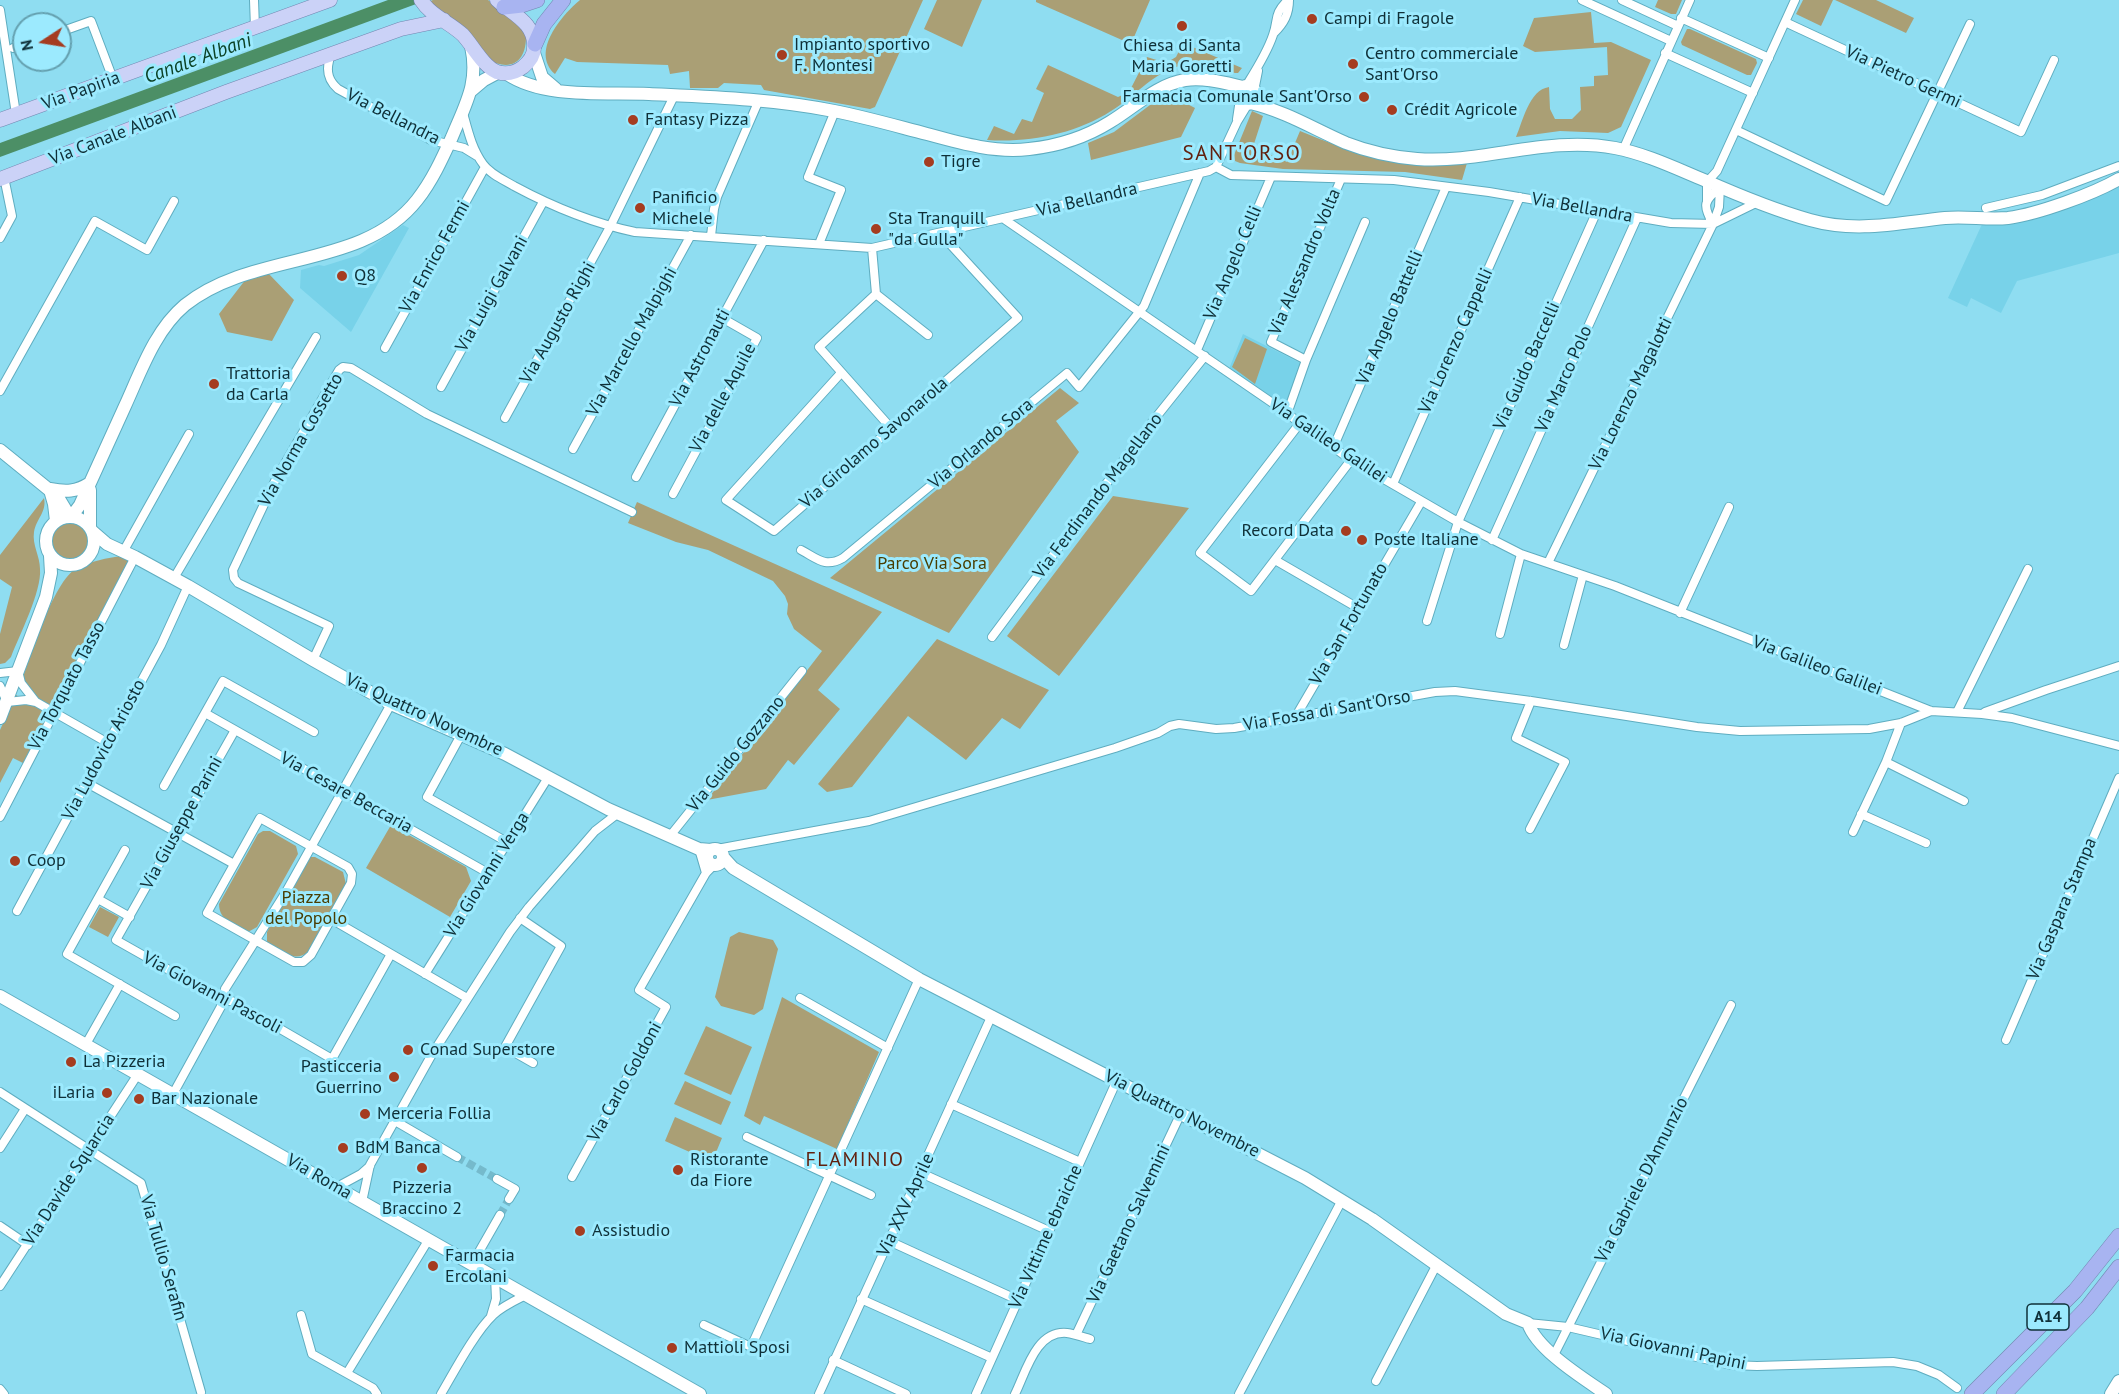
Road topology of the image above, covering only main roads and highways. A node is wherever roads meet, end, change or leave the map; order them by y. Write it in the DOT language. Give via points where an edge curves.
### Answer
graph roads {
  1 [pos="330,0"];
  2 [pos="421,0"];
  3 [pos="537,0"];
  4 [pos="562,0"];
  5 [pos="500,3"];
  6 [pos="444,20"];
  7 [pos="471,45"];
  8 [pos="534,48"];
  9 [pos="503,73"];
  10 [pos="556,89"];
  11 [pos="470,92"];
  12 [pos="0,120"];
  13 [pos="2,178"];
  14 [pos="2119,180"];
  15 [pos="0,450"];
  16 [pos="91,482"];
  17 [pos="49,489"];
  18 [pos="71,517"];
  19 [pos="56,521"];
  20 [pos="91,529"];
  21 [pos="123,552"];
  22 [pos="50,556"];
  23 [pos="87,558"];
  24 [pos="71,566"];
  25 [pos="46,597"];
  26 [pos="0,718"];
  27 [pos="0,996"];
  28 [pos="2119,1236"];
  29 [pos="2119,1267"];
  30 [pos="2119,1381"];
  31 [pos="700,1394"];
  32 [pos="1606,1394"];
  33 [pos="1972,1394"];
  34 [pos="2004,1394"];
  35 [pos="2111,1394"];
  1 -- 12 [label="main road, Via Papiria"];
  2 -- 6 [label="main road"];
  3 -- 5 [label="highway" via="522,5"];
  4 -- 8 [label="highway" via="544,24"];
  5 -- 8 [label="main road" via="528,26"];
  6 -- 7 [label="main road"];
  6 -- 13 [label="main road, Via Canale Albani" via="401,29"];
  7 -- 9 [label="main road" via="486,63"];
  7 -- 11 [label="main road" via="475,72"];
  8 -- 9 [label="main road" via="524,66 516,72"];
  8 -- 10 [label="main road" via="542,77"];
  9 -- 10 [label="main road" via="531,86"];
  9 -- 11 [label="main road" via="484,80"];
  10 -- 14 [label="main road" via="759,100 834,111 978,147 1005,150 1069,141 1110,122 1165,86 1186,80 1214,81 1348,143 1382,154 1455,159 1556,145 1623,150 1811,220 1866,228 1949,218 2009,218"];
  11 -- 16 [label="main road" via="432,179 416,202 392,223 339,250 268,266 209,289 184,307 164,328 148,357"];
  15 -- 17 [label="main road"];
  16 -- 17 [label="main road" via="69,492"];
  16 -- 18 [label="main road"];
  16 -- 20 [label="main road"];
  17 -- 18 [label="main road"];
  17 -- 19 [label="main road"];
  18 -- 19 [label="main road"];
  18 -- 20 [label="main road"];
  19 -- 22 [label="main road" via="46,537"];
  20 -- 21 [label="main road, Via Quattro Novembre"];
  20 -- 23 [label="main road" via="94,545"];
  21 -- 23 [label="main road"];
  21 -- 32 [label="main road, Via Quattro Novembre" via="391,704 505,753 612,811 733,868 918,979 1305,1178 1506,1314 1528,1323 1536,1338"];
  22 -- 24 [label="main road"];
  22 -- 25 [label="main road"];
  23 -- 24 [label="main road"];
  24 -- 25 [label="main road"];
  25 -- 26 [label="main road"];
  27 -- 31 [label="main road, Via Roma"];
  28 -- 33 [label="highway, A14" via="2074,1291"];
  29 -- 34 [label="highway, A14" via="2087,1308"];
  30 -- 35 [label="main road"];
}
